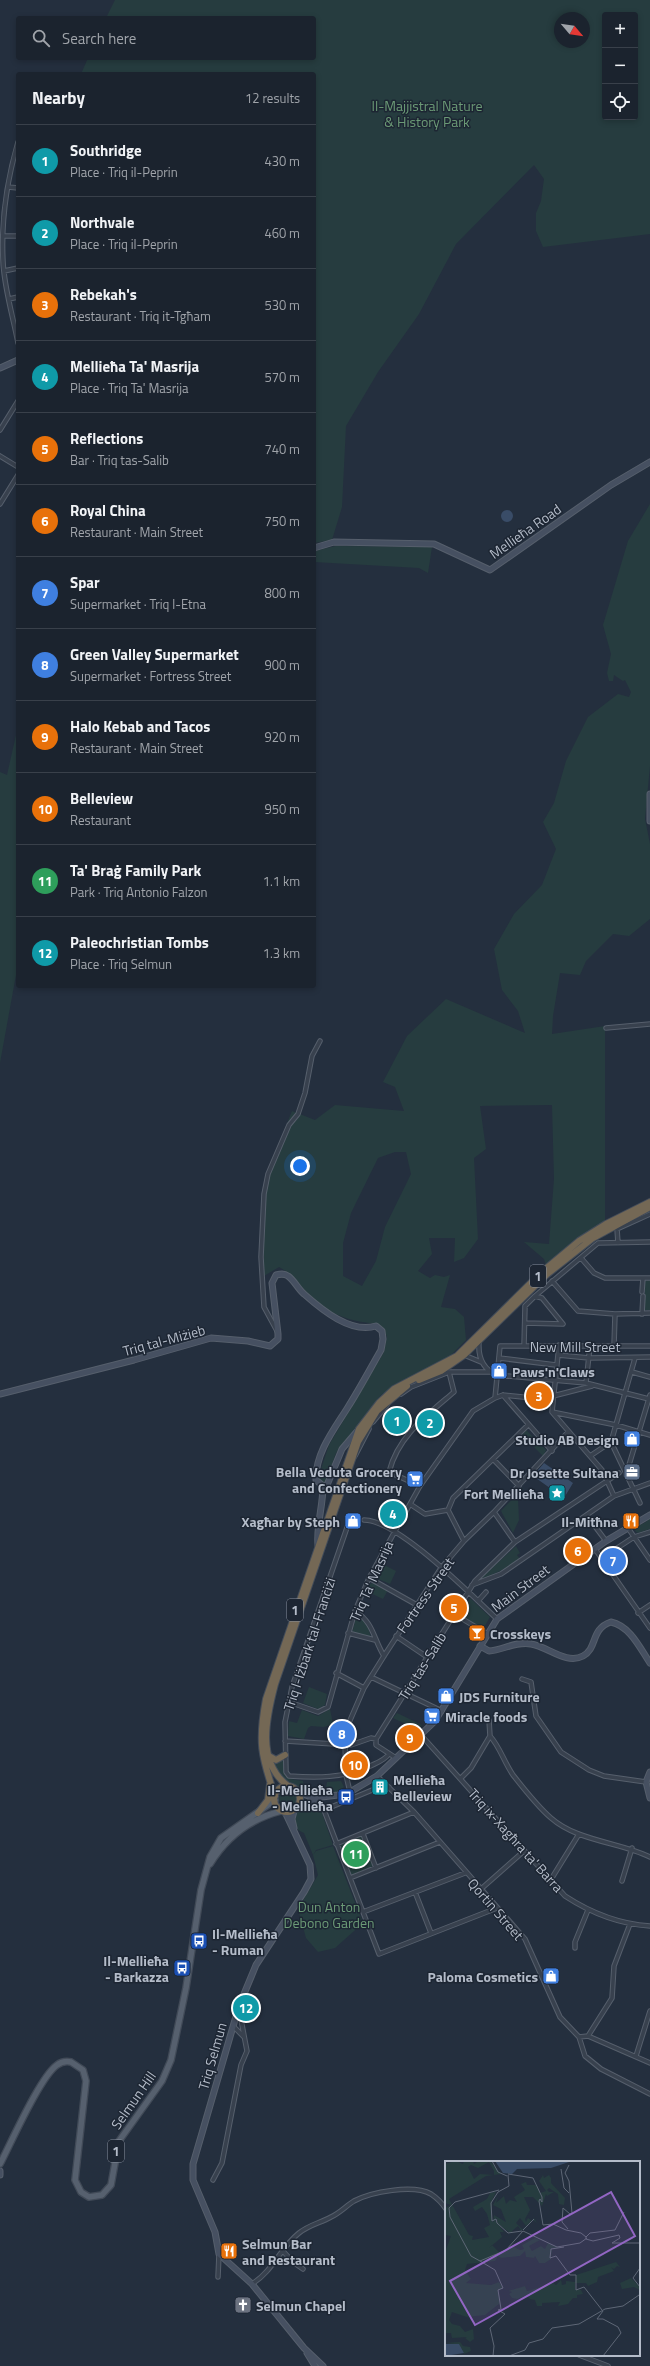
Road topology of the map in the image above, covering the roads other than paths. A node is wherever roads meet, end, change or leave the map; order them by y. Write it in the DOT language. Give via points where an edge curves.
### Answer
graph roads {
  1 [pos="16,151"];
  2 [pos="8,187"];
  3 [pos="16,188"];
  4 [pos="3,236"];
  5 [pos="16,236"];
  6 [pos="1,247"];
  7 [pos="3,262"];
  8 [pos="0,266"];
  9 [pos="16,269"];
  10 [pos="4,272"];
  11 [pos="16,297"];
  12 [pos="9,299"];
  13 [pos="16,333"];
  14 [pos="16,361"];
  15 [pos="0,368"];
  16 [pos="16,404"];
  17 [pos="0,430"];
  18 [pos="0,456"];
  19 [pos="650,462"];
  20 [pos="16,466"];
  21 [pos="16,478"];
  22 [pos="0,504"];
  23 [pos="316,547"];
  24 [pos="650,794"];
  25 [pos="650,821"];
  26 [pos="650,1024"];
  27 [pos="606,1028"];
  28 [pos="320,1041"];
  29 [pos="650,1202"];
  30 [pos="650,1207"];
  31 [pos="650,1214"];
  32 [pos="650,1242"];
  33 [pos="618,1243"];
  34 [pos="581,1258"];
  35 [pos="643,1278"];
  36 [pos="650,1278"];
  37 [pos="552,1281"];
  38 [pos="535,1296"];
  39 [pos="650,1313"];
  40 [pos="615,1314"];
  41 [pos="642,1314"];
  42 [pos="525,1323"];
  43 [pos="278,1334"];
  44 [pos="479,1342"];
  45 [pos="559,1345"];
  46 [pos="524,1346"];
  47 [pos="590,1346"];
  48 [pos="614,1346"];
  49 [pos="650,1346"];
  50 [pos="464,1355"];
  51 [pos="558,1355"];
  52 [pos="650,1357"];
  53 [pos="499,1358"];
  54 [pos="589,1358"];
  55 [pos="635,1358"];
  56 [pos="481,1362"];
  57 [pos="556,1365"];
  58 [pos="449,1372"];
  59 [pos="491,1372"];
  60 [pos="632,1372"];
  61 [pos="497,1375"];
  62 [pos="650,1377"];
  63 [pos="554,1381"];
  64 [pos="586,1383"];
  65 [pos="592,1386"];
  66 [pos="625,1392"];
  67 [pos="0,1394"];
  68 [pos="650,1394"];
  69 [pos="504,1395"];
  70 [pos="495,1398"];
  71 [pos="552,1398"];
  72 [pos="649,1399"];
  73 [pos="552,1412"];
  74 [pos="528,1425"];
  75 [pos="616,1425"];
  76 [pos="359,1429"];
  77 [pos="568,1432"];
  78 [pos="639,1432"];
  79 [pos="650,1435"];
  80 [pos="611,1442"];
  81 [pos="552,1451"];
  82 [pos="590,1456"];
  83 [pos="493,1459"];
  84 [pos="350,1464"];
  85 [pos="619,1472"];
  86 [pos="626,1475"];
  87 [pos="607,1481"];
  88 [pos="650,1483"];
  89 [pos="323,1486"];
  90 [pos="420,1486"];
  91 [pos="519,1486"];
  92 [pos="633,1489"];
  93 [pos="614,1496"];
  94 [pos="640,1503"];
  95 [pos="410,1504"];
  96 [pos="448,1510"];
  97 [pos="494,1512"];
  98 [pos="650,1515"];
  99 [pos="351,1516"];
  100 [pos="364,1520"];
  101 [pos="594,1525"];
  102 [pos="628,1528"];
  103 [pos="394,1531"];
  104 [pos="650,1532"];
  105 [pos="634,1537"];
  106 [pos="464,1541"];
  107 [pos="606,1541"];
  108 [pos="516,1542"];
  109 [pos="318,1545"];
  110 [pos="595,1549"];
  111 [pos="602,1558"];
  112 [pos="650,1560"];
  113 [pos="441,1568"];
  114 [pos="369,1578"];
  115 [pos="472,1586"];
  116 [pos="468,1592"];
  117 [pos="486,1592"];
  118 [pos="478,1601"];
  119 [pos="417,1605"];
  120 [pos="650,1605"];
  121 [pos="355,1611"];
  122 [pos="638,1613"];
  123 [pos="454,1614"];
  124 [pos="497,1619"];
  125 [pos="650,1628"];
  126 [pos="348,1633"];
  127 [pos="486,1633"];
  128 [pos="396,1636"];
  129 [pos="375,1640"];
  130 [pos="480,1646"];
  131 [pos="384,1656"];
  132 [pos="427,1657"];
  133 [pos="650,1663"];
  134 [pos="336,1673"];
  135 [pos="371,1677"];
  136 [pos="522,1679"];
  137 [pos="364,1688"];
  138 [pos="405,1692"];
  139 [pos="289,1702"];
  140 [pos="442,1711"];
  141 [pos="490,1720"];
  142 [pos="421,1735"];
  143 [pos="490,1736"];
  144 [pos="376,1739"];
  145 [pos="285,1741"];
  146 [pos="345,1744"];
  147 [pos="389,1754"];
  148 [pos="285,1755"];
  149 [pos="268,1756"];
  150 [pos="396,1758"];
  151 [pos="650,1772"];
  152 [pos="346,1775"];
  153 [pos="377,1776"];
  154 [pos="461,1778"];
  155 [pos="646,1782"];
  156 [pos="271,1783"];
  157 [pos="288,1786"];
  158 [pos="389,1787"];
  159 [pos="297,1792"];
  160 [pos="350,1792"];
  161 [pos="275,1798"];
  162 [pos="650,1798"];
  163 [pos="296,1808"];
  164 [pos="283,1811"];
  165 [pos="414,1812"];
  166 [pos="258,1813"];
  167 [pos="295,1832"];
  168 [pos="362,1834"];
  169 [pos="579,1834"];
  170 [pos="440,1842"];
  171 [pos="336,1844"];
  172 [pos="632,1848"];
  173 [pos="524,1851"];
  174 [pos="650,1857"];
  175 [pos="376,1868"];
  176 [pos="207,1870"];
  177 [pos="465,1873"];
  178 [pos="350,1878"];
  179 [pos="550,1881"];
  180 [pos="622,1882"];
  181 [pos="481,1890"];
  182 [pos="415,1892"];
  183 [pos="497,1908"];
  184 [pos="588,1910"];
  185 [pos="363,1912"];
  186 [pos="630,1924"];
  187 [pos="650,1926"];
  188 [pos="431,1933"];
  189 [pos="575,1948"];
  190 [pos="239,2006"];
  191 [pos="650,2011"];
  192 [pos="233,2026"];
  193 [pos="593,2026"];
  194 [pos="588,2036"];
  195 [pos="579,2037"];
  196 [pos="245,2038"];
  197 [pos="636,2056"];
  198 [pos="650,2063"];
  199 [pos="650,2094"];
  200 [pos="0,2164"];
  201 [pos="0,2171"];
  202 [pos="0,2175"];
  203 [pos="213,2180"];
  204 [pos="445,2208"];
  205 [pos="282,2250"];
  206 [pos="219,2254"];
  207 [pos="303,2269"];
  208 [pos="218,2277"];
  209 [pos="252,2284"];
  210 [pos="304,2348"];
  211 [pos="582,2356"];
  212 [pos="315,2366"];
  213 [pos="323,2366"];
  214 [pos="608,2366"];
  1 -- 2 [label="street"];
  2 -- 3 [label="street"];
  2 -- 4 [label="street"];
  4 -- 5 [label="street"];
  4 -- 6 [label="street"];
  6 -- 7 [label="street"];
  7 -- 8 [label="street"];
  7 -- 10 [label="street"];
  9 -- 10 [label="street"];
  10 -- 12 [label="street"];
  11 -- 12 [label="street"];
  12 -- 13 [label="street"];
  14 -- 15 [label="street"];
  16 -- 17 [label="street"];
  18 -- 20 [label="street"];
  19 -- 23 [label="street" via="610,486 490,570 434,544 334,542"];
  21 -- 22 [label="street"];
  24 -- 25 [label="street"];
  26 -- 27 [label="street"];
  28 -- 43 [label="street" via="312,1056 306,1093 268,1174 264,1194 261,1257 264,1307"];
  29 -- 76 [label="highway, 1" via="579,1241 543,1271 457,1356 394,1389 379,1403"];
  30 -- 44 [label="highway, 1" via="607,1229 566,1258"];
  31 -- 33 [label="street" via="617,1229"];
  32 -- 33 [label="street"];
  33 -- 34 [label="street" via="598,1243"];
  34 -- 35 [label="street" via="594,1273 605,1278"];
  34 -- 37 [label="street"];
  35 -- 36 [label="street"];
  35 -- 41 [label="street"];
  37 -- 38 [label="street"];
  37 -- 40 [label="street" via="578,1310"];
  38 -- 42 [label="street" via="525,1306"];
  38 -- 42 [label="street" via="542,1298 563,1324"];
  39 -- 41 [label="street"];
  40 -- 41 [label="street"];
  40 -- 48 [label="street"];
  42 -- 46 [label="street"];
  43 -- 67 [label="street, Triq tal-Miżieb" via="278,1339 270,1346 248,1340 212,1338"];
  43 -- 89 [label="street" via="272,1283 276,1275 283,1274 304,1294 335,1317 358,1327 376,1326 382,1331 381,1350 336,1425 323,1452 316,1475 319,1484"];
  44 -- 50 [label="highway, 1"];
  44 -- 56 [label="street"];
  45 -- 46 [label="street, New Mill Street"];
  45 -- 47 [label="street, New Mill Street"];
  45 -- 51 [label="street"];
  46 -- 53 [label="street, New Mill Street" via="500,1346"];
  47 -- 48 [label="street, New Mill Street"];
  47 -- 54 [label="street"];
  48 -- 49 [label="street, New Mill Street"];
  50 -- 56 [label="street"];
  50 -- 84 [label="highway, 1" via="441,1371 405,1387 381,1407 363,1432"];
  51 -- 54 [label="street"];
  51 -- 57 [label="street"];
  52 -- 55 [label="street"];
  53 -- 57 [label="street"];
  53 -- 61 [label="street"];
  54 -- 55 [label="street"];
  54 -- 64 [label="street"];
  55 -- 60 [label="street"];
  56 -- 59 [label="street"];
  57 -- 63 [label="street"];
  58 -- 59 [label="street"];
  58 -- 84 [label="street" via="411,1387 390,1402 373,1422"];
  58 -- 90 [label="street" via="454,1392 415,1426 399,1447 389,1472"];
  59 -- 61 [label="street"];
  60 -- 62 [label="street"];
  60 -- 66 [label="street"];
  61 -- 63 [label="street"];
  61 -- 70 [label="street"];
  63 -- 64 [label="street"];
  63 -- 71 [label="street"];
  64 -- 65 [label="street"];
  65 -- 66 [label="street"];
  65 -- 71 [label="street"];
  66 -- 72 [label="street"];
  66 -- 75 [label="street"];
  68 -- 72 [label="street"];
  69 -- 70 [label="street, Triq Ta' Masrija"];
  69 -- 71 [label="street"];
  69 -- 74 [label="street"];
  70 -- 90 [label="street, Triq Ta' Masrija" via="473,1411"];
  71 -- 73 [label="street"];
  72 -- 78 [label="street"];
  73 -- 75 [label="street"];
  73 -- 77 [label="street"];
  74 -- 81 [label="street"];
  74 -- 83 [label="street"];
  75 -- 78 [label="street"];
  75 -- 80 [label="street"];
  76 -- 89 [label="street" via="342,1448 327,1485"];
  76 -- 109 [label="highway, 1"];
  77 -- 81 [label="street, Fortress Street"];
  77 -- 82 [label="street"];
  78 -- 79 [label="street"];
  78 -- 86 [label="street"];
  80 -- 82 [label="street"];
  80 -- 86 [label="street"];
  81 -- 91 [label="street, Fortress Street"];
  82 -- 87 [label="street" via="602,1470"];
  83 -- 91 [label="street"];
  83 -- 96 [label="street" via="453,1498"];
  84 -- 149 [label="highway, 1" via="275,1684 267,1720"];
  85 -- 87 [label="street, Triq tas-Salib"];
  86 -- 92 [label="street"];
  87 -- 93 [label="street"];
  87 -- 108 [label="street, Triq tas-Salib"];
  88 -- 92 [label="street"];
  89 -- 109 [label="street" via="323,1503 316,1535"];
  90 -- 95 [label="street, Triq Ta' Masrija"];
  91 -- 97 [label="street, Fortress Street"];
  92 -- 93 [label="street"];
  92 -- 94 [label="street"];
  93 -- 115 [label="street" via="501,1574"];
  95 -- 96 [label="street" via="425,1514"];
  95 -- 103 [label="street, Triq Ta' Masrija"];
  96 -- 106 [label="street"];
  97 -- 106 [label="street, Fortress Street"];
  97 -- 108 [label="street"];
  98 -- 102 [label="street, Main Street" via="644,1521"];
  99 -- 139 [label="street, Triq l-Iżbark tal-Franċiżi"];
  100 -- 103 [label="street" via="373,1520"];
  101 -- 107 [label="street"];
  102 -- 105 [label="street"];
  102 -- 107 [label="street, Main Street"];
  103 -- 113 [label="street"];
  103 -- 114 [label="street, Triq Ta' Masrija"];
  104 -- 105 [label="street"];
  105 -- 111 [label="street"];
  105 -- 112 [label="street"];
  106 -- 113 [label="street, Fortress Street"];
  107 -- 110 [label="street, Main Street"];
  108 -- 115 [label="street, Triq tas-Salib"];
  109 -- 156 [label="highway, 1" via="266,1699 261,1745"];
  110 -- 111 [label="street"];
  110 -- 124 [label="street, Main Street" via="543,1582"];
  111 -- 122 [label="street"];
  113 -- 116 [label="street"];
  113 -- 119 [label="street, Fortress Street"];
  114 -- 119 [label="street"];
  114 -- 121 [label="street, Triq Ta' Masrija"];
  115 -- 116 [label="street, Triq tas-Salib"];
  116 -- 118 [label="street"];
  116 -- 123 [label="street, Triq tas-Salib"];
  117 -- 118 [label="street"];
  118 -- 124 [label="street"];
  119 -- 128 [label="street, Fortress Street"];
  120 -- 122 [label="street"];
  121 -- 126 [label="street, Triq Ta' Masrija"];
  121 -- 129 [label="street" via="369,1622"];
  122 -- 125 [label="street"];
  123 -- 127 [label="street"];
  123 -- 132 [label="street, Triq tas-Salib"];
  124 -- 127 [label="street, Main Street"];
  126 -- 129 [label="street"];
  126 -- 134 [label="street, Triq Ta' Masrija"];
  127 -- 130 [label="street, Main Street"];
  128 -- 131 [label="street, Fortress Street"];
  128 -- 132 [label="street"];
  129 -- 131 [label="street"];
  130 -- 133 [label="street" via="489,1651 518,1644 530,1644 569,1658 576,1658 587,1653 598,1630 611,1622 628,1631"];
  130 -- 140 [label="street, Main Street"];
  131 -- 135 [label="street, Fortress Street"];
  132 -- 138 [label="street, Triq tas-Salib"];
  134 -- 137 [label="street"];
  134 -- 139 [label="street, Triq Ta' Masrija" via="328,1707 318,1712"];
  135 -- 137 [label="street, Fortress Street"];
  135 -- 138 [label="street"];
  136 -- 155 [label="street" via="531,1682 536,1716 561,1752 589,1770 604,1776"];
  137 -- 146 [label="street, Fortress Street" via="348,1725"];
  138 -- 140 [label="street"];
  138 -- 144 [label="street, Triq tas-Salib"];
  139 -- 145 [label="street, Triq l-Iżbark tal-Franċiżi"];
  140 -- 142 [label="street, Main Street"];
  141 -- 143 [label="street"];
  142 -- 150 [label="street, Main Street"];
  142 -- 154 [label="street, Triq ix-Xagħra ta' Barra"];
  143 -- 154 [label="street" via="471,1768"];
  143 -- 169 [label="street" via="513,1774 552,1819"];
  144 -- 146 [label="street"];
  144 -- 147 [label="street" via="376,1745"];
  145 -- 146 [label="street"];
  145 -- 148 [label="street, Triq l-Iżbark tal-Franċiżi"];
  146 -- 152 [label="street, Fortress Street"];
  147 -- 150 [label="street"];
  147 -- 152 [label="street" via="382,1761"];
  148 -- 149 [label="highway" via="276,1760"];
  148 -- 152 [label="street, Triq l-Iżbark tal-Franċiżi" via="287,1775 332,1778"];
  149 -- 157 [label="highway, 1" via="276,1776"];
  150 -- 153 [label="street, Main Street"];
  151 -- 155 [label="street"];
  152 -- 160 [label="street, Fortress Street"];
  153 -- 158 [label="street, Qortin Street"];
  153 -- 160 [label="street, Main Street"];
  154 -- 173 [label="street, Triq ix-Xagħra ta' Barra"];
  155 -- 162 [label="street"];
  156 -- 161 [label="highway, 1"];
  156 -- 166 [label="highway" via="268,1800"];
  157 -- 159 [label="highway, 1"];
  157 -- 161 [label="highway, 1" via="279,1788"];
  158 -- 165 [label="street, Qortin Street"];
  158 -- 171 [label="street" via="379,1792 377,1788 324,1810"];
  159 -- 160 [label="street, Main Street" via="314,1798"];
  159 -- 163 [label="highway" via="300,1801"];
  160 -- 163 [label="street, Main Street"];
  161 -- 164 [label="highway, 1"];
  161 -- 166 [label="main road, Selmun Hill / 1"];
  163 -- 164 [label="highway, 1"];
  163 -- 167 [label="street, Triq Selmun" via="292,1819"];
  164 -- 167 [label="street, Triq Selmun"];
  164 -- 176 [label="main road, Selmun Hill / 1" via="255,1820 238,1830 223,1845"];
  165 -- 168 [label="street"];
  165 -- 170 [label="street, Qortin Street"];
  166 -- 176 [label="main road, Selmun Hill / 1" via="221,1838 212,1852"];
  167 -- 190 [label="street, Triq Selmun" via="310,1865 311,1879 256,1964"];
  168 -- 171 [label="street"];
  168 -- 175 [label="street"];
  169 -- 172 [label="street"];
  169 -- 179 [label="street"];
  170 -- 175 [label="street"];
  170 -- 177 [label="street, Qortin Street"];
  171 -- 178 [label="street"];
  172 -- 174 [label="street"];
  172 -- 180 [label="street"];
  173 -- 179 [label="street, Triq ix-Xagħra ta' Barra"];
  173 -- 181 [label="street"];
  175 -- 178 [label="street"];
  176 -- 200 [label="main road, Selmun Hill / 1" via="198,1905 186,1988 171,2060 162,2081 119,2141 108,2190 102,2195 89,2197 81,2192 75,2180 86,2081 83,2070 71,2062 62,2063 53,2069 27,2110"];
  177 -- 181 [label="street, Qortin Street"];
  177 -- 182 [label="street"];
  178 -- 185 [label="street"];
  179 -- 184 [label="street, Triq ix-Xagħra ta' Barra" via="565,1896"];
  181 -- 183 [label="street, Qortin Street"];
  182 -- 185 [label="street"];
  182 -- 188 [label="street"];
  183 -- 188 [label="street"];
  183 -- 195 [label="street, Qortin Street" via="525,1939 560,2017"];
  184 -- 186 [label="street, Triq ix-Xagħra ta' Barra"];
  184 -- 189 [label="street"];
  185 -- 188 [label="street" via="379,1954"];
  186 -- 187 [label="street, Triq ix-Xagħra ta' Barra"];
  186 -- 193 [label="street" via="614,1966 612,1998"];
  190 -- 192 [label="street, Triq Selmun"];
  190 -- 196 [label="street"];
  191 -- 197 [label="street"];
  192 -- 196 [label="street"];
  192 -- 206 [label="street, Triq Selmun" via="192,2170 192,2180 214,2232"];
  193 -- 194 [label="street"];
  193 -- 195 [label="street"];
  194 -- 195 [label="street"];
  194 -- 197 [label="street"];
  195 -- 199 [label="street, Qortin Street" via="582,2050 591,2061"];
  196 -- 203 [label="street" via="247,2051 241,2065 222,2163"];
  197 -- 198 [label="street"];
  201 -- 202 [label="street"];
  204 -- 205 [label="street" via="436,2198 423,2191 382,2192 359,2199 332,2217 309,2226"];
  205 -- 207 [label="street"];
  205 -- 209 [label="street" via="270,2270"];
  206 -- 208 [label="street, Triq Selmun"];
  206 -- 209 [label="street"];
  209 -- 210 [label="street"];
  210 -- 212 [label="street"];
  210 -- 213 [label="street"];
  211 -- 214 [label="street"];
}
